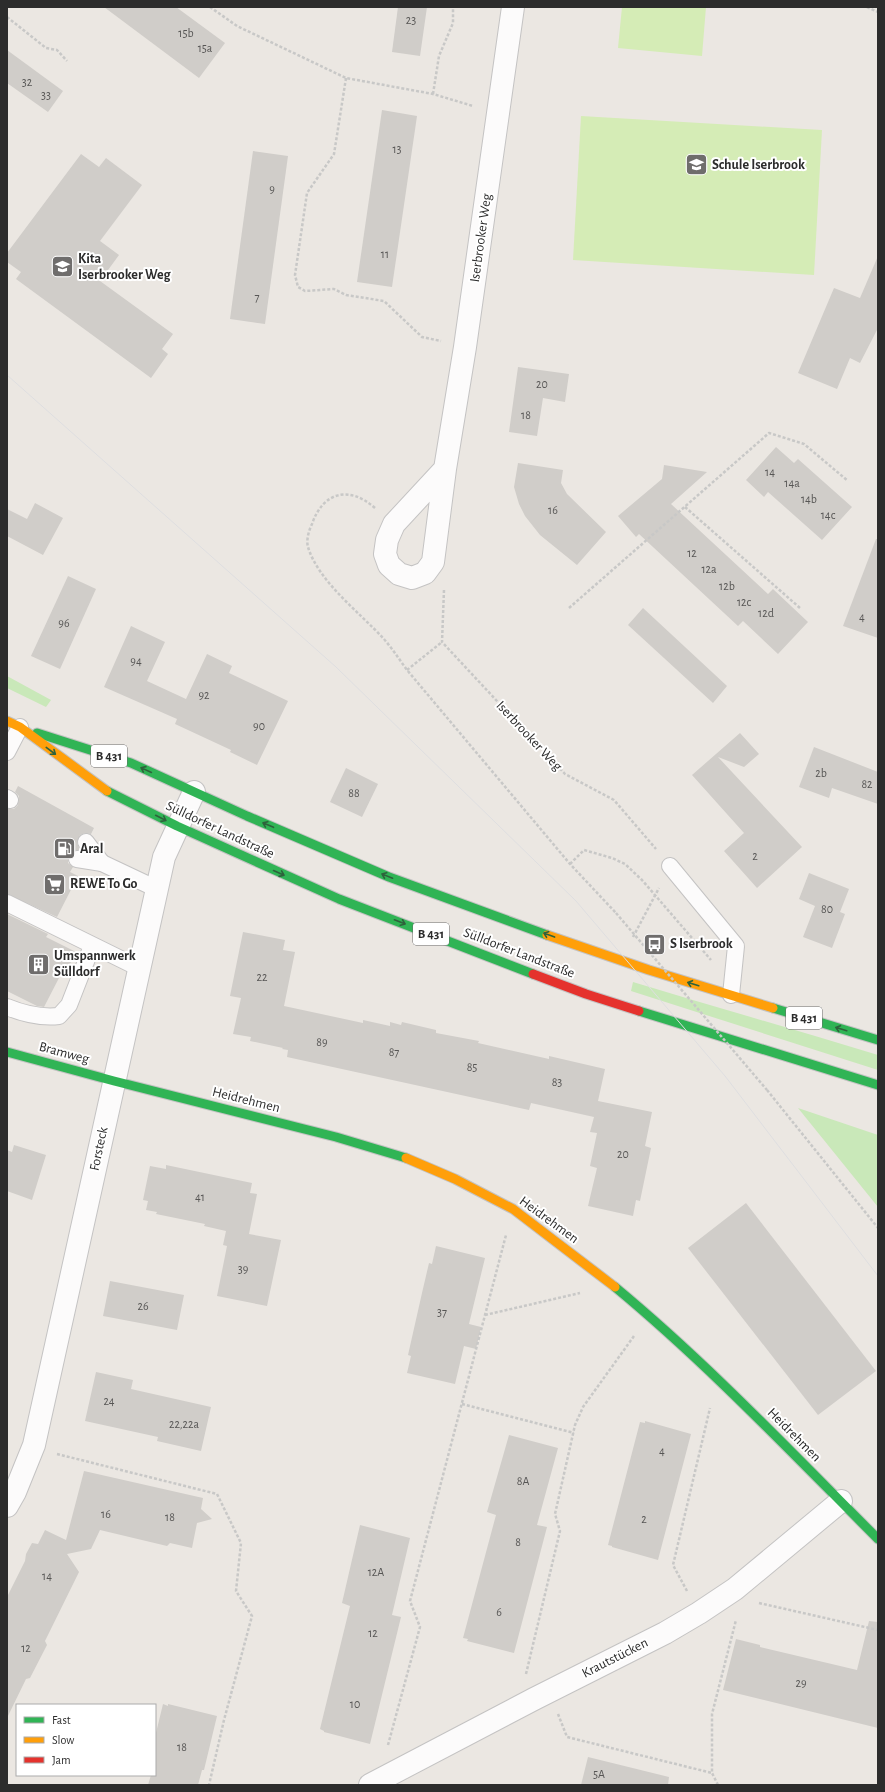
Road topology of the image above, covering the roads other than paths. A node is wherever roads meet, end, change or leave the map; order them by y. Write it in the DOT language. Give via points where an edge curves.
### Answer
graph roads {
  1 [pos="513,7"];
  2 [pos="445,469"];
  3 [pos="13,724"];
  4 [pos="7,752"];
  5 [pos="194,792"];
  6 [pos="177,826"];
  7 [pos="86,842"];
  8 [pos="77,859"];
  9 [pos="102,863"];
  10 [pos="670,866"];
  11 [pos="157,889"];
  12 [pos="7,903"];
  13 [pos="92,946"];
  14 [pos="139,968"];
  15 [pos="731,996"];
  16 [pos="7,1007"];
  17 [pos="878,1040"];
  18 [pos="7,1052"];
  19 [pos="114,1081"];
  20 [pos="878,1085"];
  21 [pos="841,1501"];
  22 [pos="7,1506"];
  23 [pos="878,1539"];
  24 [pos="370,1785"];
  1 -- 2 [label="street, Iserbrooker Weg" via="465,347"];
  2 -- 2 [label="street, Iserbrooker Weg" via="433,562 426,573 412,578 399,574 389,565 385,554 387,540 394,524"];
  3 -- 4 [label="lane"];
  5 -- 3 [label="main road, Sülldorfer Landstraße / B 431, one-way" via="131,763"];
  3 -- 6 [label="main road, Sülldorfer Landstraße / B 431, one-way" via="101,788"];
  5 -- 6 [label="street, Forsteck"];
  15 -- 5 [label="main road, Sülldorfer Landstraße / B 431, one-way" via="585,949 390,877"];
  6 -- 11 [label="street, Forsteck" via="164,857"];
  6 -- 20 [label="main road, Sülldorfer Landstraße / B 431, one-way" via="339,899 586,994"];
  7 -- 9 [label="lane"];
  8 -- 9 [label="lane"];
  9 -- 11 [label="lane"];
  10 -- 15 [label="lane" via="736,946"];
  11 -- 14 [label="street, Forsteck"];
  12 -- 13 [label="lane"];
  13 -- 14 [label="lane"];
  13 -- 16 [label="lane" via="69,1005 60,1016 44,1018"];
  14 -- 19 [label="street, Forsteck"];
  17 -- 15 [label="main road, Sülldorfer Landstraße / B 431, one-way"];
  18 -- 19 [label="main road, Bramweg"];
  19 -- 21 [label="main road, Heidrehmen" via="336,1137 405,1158 455,1179 513,1209 649,1315"];
  19 -- 22 [label="street, Forsteck" via="34,1445"];
  21 -- 23 [label="main road, Heidrehmen"];
  21 -- 24 [label="street, Krautstücken" via="738,1594"];
}
